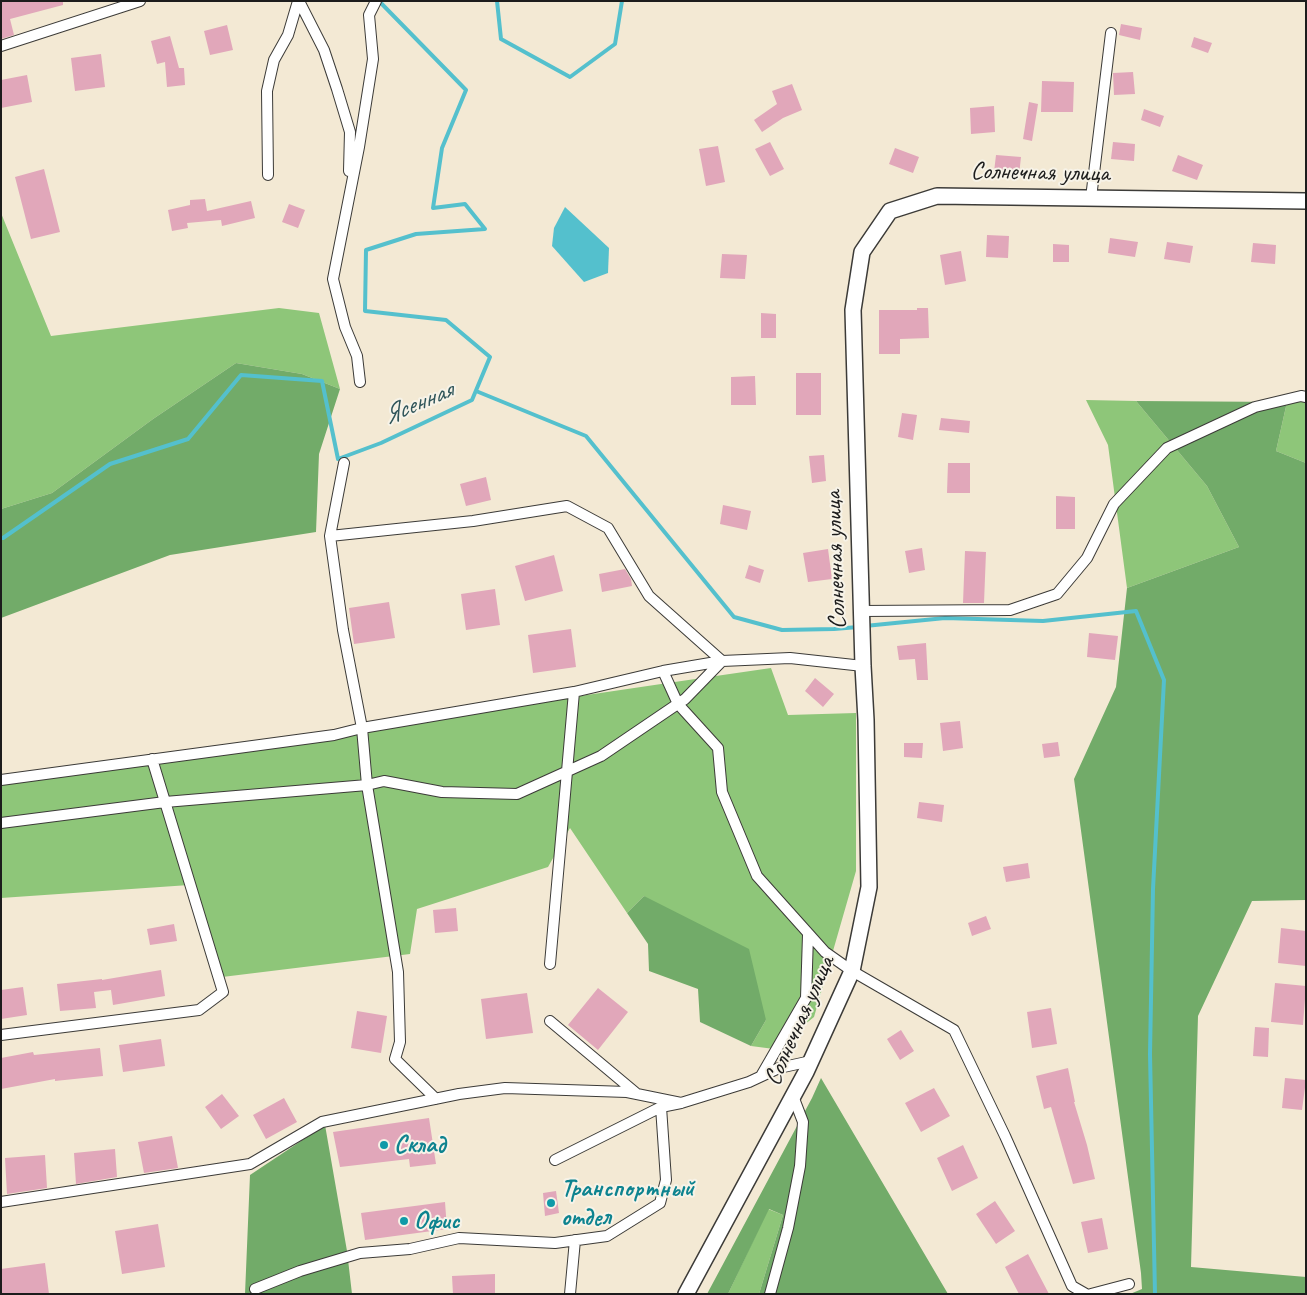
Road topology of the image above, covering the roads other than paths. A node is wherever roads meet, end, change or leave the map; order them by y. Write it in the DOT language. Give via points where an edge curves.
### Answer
graph roads {
  1 [pos="140,1"];
  2 [pos="299,1"];
  3 [pos="376,1"];
  4 [pos="1111,33"];
  5 [pos="1,46"];
  6 [pos="268,176"];
  7 [pos="349,197"];
  8 [pos="1091,198"];
  9 [pos="1306,201"];
  10 [pos="360,382"];
  11 [pos="1306,397"];
  12 [pos="344,463"];
  13 [pos="330,536"];
  14 [pos="862,611"];
  15 [pos="722,661"];
  16 [pos="863,666"];
  17 [pos="663,671"];
  18 [pos="574,692"];
  19 [pos="678,704"];
  20 [pos="362,728"];
  21 [pos="152,760"];
  22 [pos="567,771"];
  23 [pos="1,780"];
  24 [pos="367,785"];
  25 [pos="164,802"];
  26 [pos="1,823"];
  27 [pos="808,935"];
  28 [pos="550,964"];
  29 [pos="852,971"];
  30 [pos="550,1021"];
  31 [pos="1,1035"];
  32 [pos="811,1061"];
  33 [pos="761,1076"];
  34 [pos="636,1094"];
  35 [pos="793,1096"];
  36 [pos="436,1099"];
  37 [pos="682,1103"];
  38 [pos="661,1107"];
  39 [pos="555,1160"];
  40 [pos="1,1202"];
  41 [pos="575,1240"];
  42 [pos="1129,1284"];
  43 [pos="255,1289"];
  44 [pos="570,1294"];
  45 [pos="686,1294"];
  46 [pos="770,1294"];
  47 [pos="1086,1294"];
  48 [pos="1091,1294"];
  1 -- 5 [label="street"];
  2 -- 6 [label="street" via="288,35 274,60 267,92"];
  2 -- 7 [label="street" via="324,50 350,132"];
  3 -- 7 [label="street" via="369,14 373,59"];
  4 -- 8 [label="street"];
  7 -- 10 [label="street" via="333,279 345,327 357,356"];
  8 -- 9 [label="street, Солнечная улица"];
  8 -- 14 [label="street, Солнечная улица" via="937,196 890,212 862,252 853,310"];
  11 -- 14 [label="street" via="1255,407 1167,448 1114,504 1087,558 1056,594 1010,610"];
  12 -- 13 [label="street"];
  13 -- 15 [label="street" via="473,521 567,506 608,528 648,596"];
  13 -- 20 [label="street" via="342,630"];
  14 -- 16 [label="street, Солнечная улица"];
  15 -- 16 [label="street" via="790,658"];
  15 -- 17 [label="street"];
  15 -- 19 [label="street"];
  16 -- 29 [label="street, Солнечная улица" via="870,887"];
  17 -- 18 [label="street"];
  17 -- 19 [label="street"];
  18 -- 20 [label="street"];
  18 -- 22 [label="street"];
  19 -- 22 [label="street" via="600,756"];
  19 -- 27 [label="street" via="718,748 722,792 757,876"];
  20 -- 21 [label="street"];
  20 -- 24 [label="street"];
  21 -- 23 [label="street"];
  21 -- 25 [label="street"];
  22 -- 24 [label="street" via="517,794 442,792 384,781"];
  22 -- 28 [label="street"];
  24 -- 25 [label="street"];
  24 -- 36 [label="street" via="398,972 400,1042 395,1059"];
  25 -- 26 [label="street"];
  25 -- 31 [label="street" via="223,992 199,1010"];
  27 -- 29 [label="street"];
  27 -- 33 [label="street" via="806,998"];
  29 -- 32 [label="street, Солнечная улица"];
  29 -- 47 [label="street" via="954,1030 1072,1286"];
  30 -- 34 [label="street"];
  32 -- 33 [label="street"];
  32 -- 35 [label="street, Солнечная улица"];
  33 -- 37 [label="street"];
  34 -- 36 [label="street" via="505,1088"];
  34 -- 37 [label="street"];
  35 -- 45 [label="street, Солнечная улица"];
  35 -- 46 [label="street" via="803,1122 800,1166"];
  36 -- 40 [label="street" via="322,1122 250,1164"];
  37 -- 38 [label="street"];
  38 -- 39 [label="street"];
  38 -- 41 [label="street" via="666,1180 660,1203 607,1236"];
  41 -- 43 [label="street" via="555,1243 459,1238 410,1250 360,1253"];
  41 -- 44 [label="street"];
  42 -- 48 [label="street"];
}
